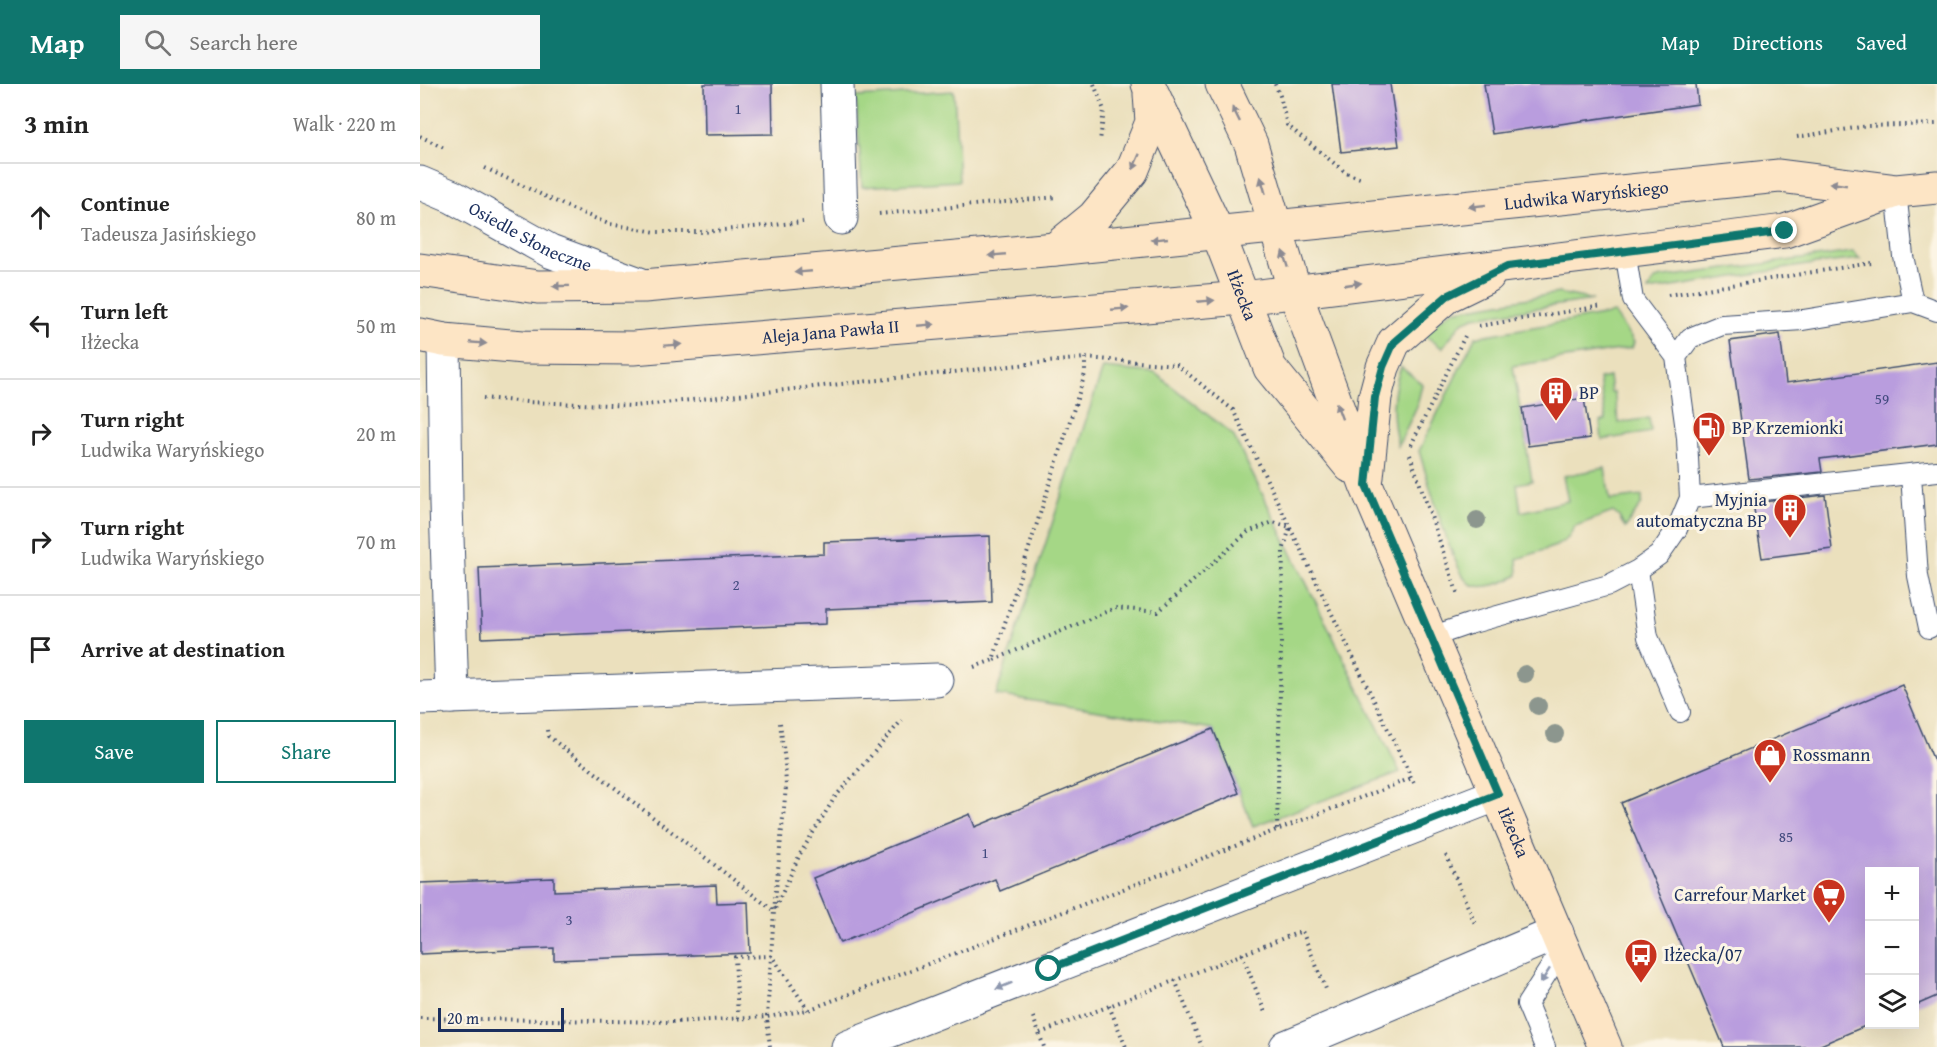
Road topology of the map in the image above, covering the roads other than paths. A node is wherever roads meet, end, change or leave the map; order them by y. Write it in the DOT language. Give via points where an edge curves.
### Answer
graph roads {
  1 [pos="837,84"];
  2 [pos="1222,84"];
  3 [pos="1149,85"];
  4 [pos="420,183"];
  5 [pos="1937,187"];
  6 [pos="1896,191"];
  7 [pos="841,218"];
  8 [pos="1275,227"];
  9 [pos="1218,233"];
  10 [pos="1055,249"];
  11 [pos="1625,251"];
  12 [pos="1508,266"];
  13 [pos="420,270"];
  14 [pos="644,286"];
  15 [pos="1295,292"];
  16 [pos="1243,298"];
  17 [pos="1913,302"];
  18 [pos="1937,311"];
  19 [pos="432,337"];
  20 [pos="1676,357"];
  21 [pos="1937,471"];
  22 [pos="1911,475"];
  23 [pos="1366,485"];
  24 [pos="1690,498"];
  25 [pos="1638,570"];
  26 [pos="1929,628"];
  27 [pos="1431,636"];
  28 [pos="937,681"];
  29 [pos="436,697"];
  30 [pos="1680,711"];
  31 [pos="1498,794"];
  32 [pos="1560,940"];
  33 [pos="848,1047"];
  34 [pos="1286,1047"];
  35 [pos="1545,1047"];
  36 [pos="1605,1047"];
  1 -- 7 [label="street"];
  8 -- 2 [label="main road, Iłżecka, one-way" via="1251,144"];
  3 -- 9 [label="main road, Iłżecka"];
  3 -- 10 [label="main road, one-way" via="1152,122 1132,171 1095,217"];
  4 -- 14 [label="street, Osiedle Słoneczne" via="550,251"];
  5 -- 6 [label="main road, Ludwika Waryńskiego"];
  6 -- 8 [label="main road, Ludwika Waryńskiego, one-way" via="1779,176"];
  6 -- 11 [label="main road, Ludwika Waryńskiego" via="1785,231"];
  6 -- 17 [label="lane"];
  8 -- 9 [label="main road, Ludwika Waryńskiego"];
  15 -- 8 [label="main road, Iłżecka, one-way"];
  9 -- 10 [label="main road, one-way"];
  9 -- 16 [label="main road, Iłżecka"];
  10 -- 14 [label="main road, one-way"];
  11 -- 12 [label="main road, Ludwika Waryńskiego"];
  11 -- 20 [label="lane" via="1633,300"];
  15 -- 12 [label="main road, Ludwika Waryńskiego, one-way"];
  12 -- 23 [label="main road, Ludwika Waryńskiego" via="1447,296 1394,342 1375,397"];
  14 -- 13 [label="main road, one-way" via="538,286"];
  15 -- 16 [label="main road, Aleja Jana Pawła II"];
  23 -- 15 [label="main road, Iłżecka, one-way"];
  19 -- 16 [label="main road, Aleja Jana Pawła II, one-way" via="523,347 633,348"];
  16 -- 23 [label="main road, Iłżecka" via="1270,368"];
  17 -- 18 [label="lane"];
  17 -- 20 [label="lane" via="1803,320 1722,325 1690,338"];
  19 -- 29 [label="street" via="444,394"];
  20 -- 24 [label="lane"];
  21 -- 22 [label="lane"];
  22 -- 24 [label="lane"];
  22 -- 26 [label="lane" via="1918,576"];
  23 -- 27 [label="main road, Iłżecka"];
  24 -- 25 [label="lane" via="1677,530 1659,555"];
  25 -- 27 [label="lane" via="1609,585"];
  25 -- 30 [label="lane" via="1648,637"];
  27 -- 31 [label="main road, Iłżecka"];
  28 -- 29 [label="street"];
  31 -- 32 [label="main road, Iłżecka"];
  31 -- 33 [label="street, one-way"];
  32 -- 34 [label="street" via="1491,961"];
  32 -- 35 [label="lane, one-way" via="1527,1004"];
  32 -- 36 [label="main road, Iłżecka"];
}
